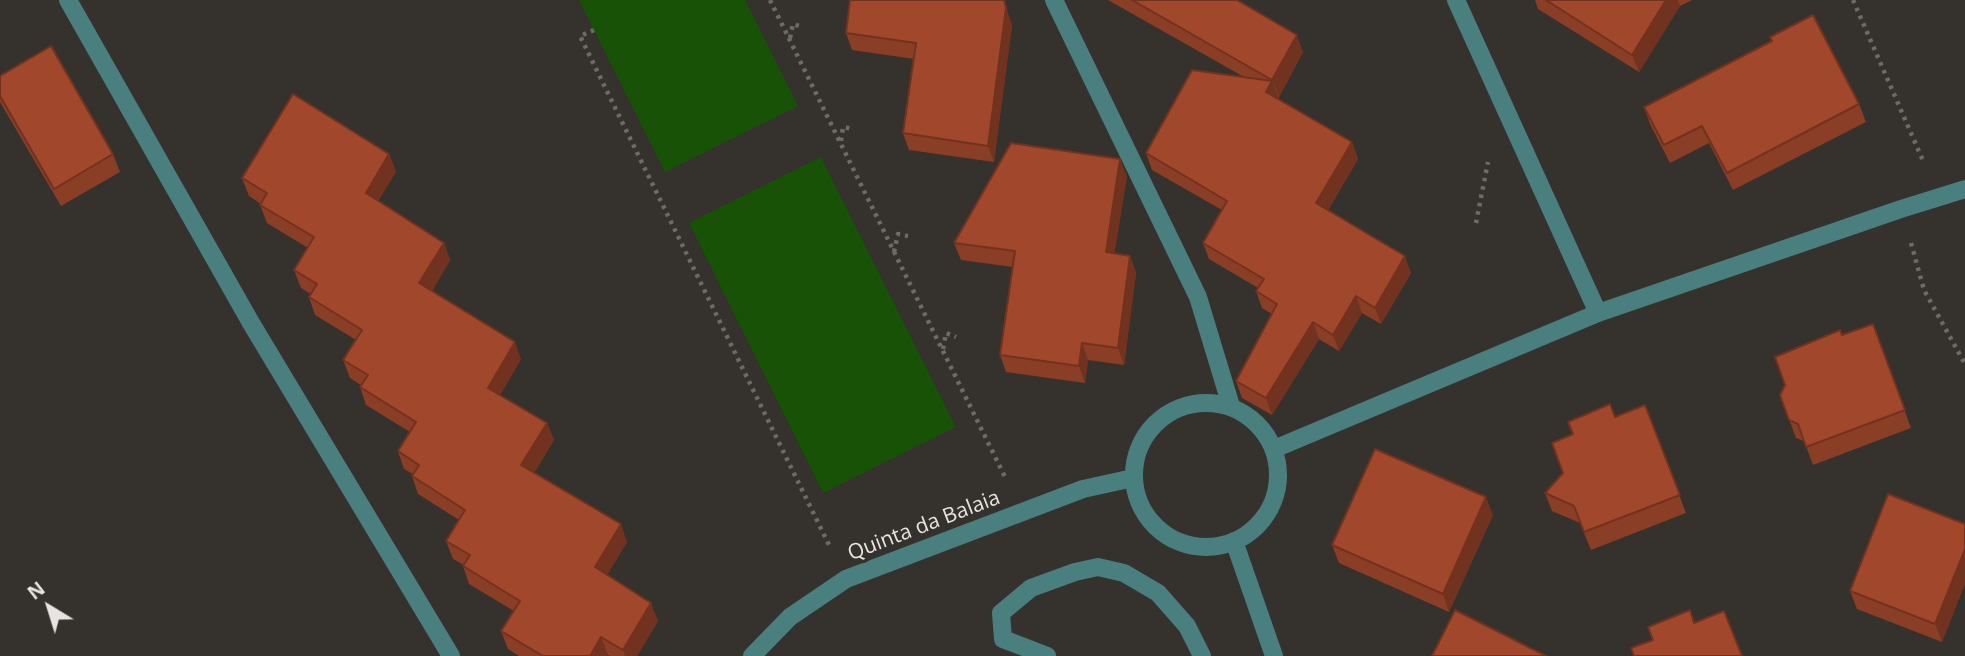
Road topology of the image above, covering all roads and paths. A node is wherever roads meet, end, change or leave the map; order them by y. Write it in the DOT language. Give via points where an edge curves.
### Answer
graph roads {
  1 [pos="68,0"];
  2 [pos="770,0"];
  3 [pos="1054,0"];
  4 [pos="1456,0"];
  5 [pos="1853,0"];
  6 [pos="802,27"];
  7 [pos="594,30"];
  8 [pos="790,40"];
  9 [pos="853,129"];
  10 [pos="840,142"];
  11 [pos="1965,189"];
  12 [pos="1939,197"];
  13 [pos="1901,209"];
  14 [pos="908,236"];
  15 [pos="894,252"];
  16 [pos="1598,313"];
  17 [pos="956,337"];
  18 [pos="942,351"];
  19 [pos="1965,364"];
  20 [pos="1231,406"];
  21 [pos="1274,449"];
  22 [pos="1133,478"];
  23 [pos="1023,512"];
  24 [pos="1234,541"];
  25 [pos="846,579"];
  26 [pos="451,656"];
  27 [pos="752,656"];
  28 [pos="1047,656"];
  29 [pos="1202,656"];
  30 [pos="1274,656"];
  1 -- 26 [label="street" via="251,323"];
  2 -- 8 [label="path"];
  3 -- 20 [label="street" via="1198,298"];
  4 -- 16 [label="street"];
  5 -- 12 [label="path"];
  6 -- 8 [label="path" via="793,24"];
  7 -- 25 [label="path" via="580,36"];
  8 -- 10 [label="path"];
  9 -- 10 [label="path" via="843,127"];
  10 -- 15 [label="path"];
  11 -- 12 [label="street"];
  12 -- 13 [label="street"];
  13 -- 16 [label="street"];
  13 -- 19 [label="path" via="1924,290"];
  14 -- 15 [label="path" via="898,234"];
  15 -- 18 [label="path"];
  16 -- 21 [label="street"];
  17 -- 18 [label="path" via="946,333"];
  18 -- 23 [label="path"];
  20 -- 21 [label="street" via="1264,430"];
  20 -- 22 [label="street" via="1208,402 1164,416 1146,433 1136,455"];
  21 -- 24 [label="street" via="1279,470 1268,512"];
  22 -- 23 [label="street, Quinta da Balaia" via="1083,489"];
  22 -- 24 [label="street" via="1138,501 1150,521 1167,536 1188,545 1212,547"];
  23 -- 25 [label="street, Quinta da Balaia"];
  24 -- 30 [label="street"];
  25 -- 27 [label="street, Quinta da Balaia" via="790,617"];
  28 -- 29 [label="street" via="1003,639 1001,613 1031,588 1098,567 1124,573 1158,593 1187,626"];
}
